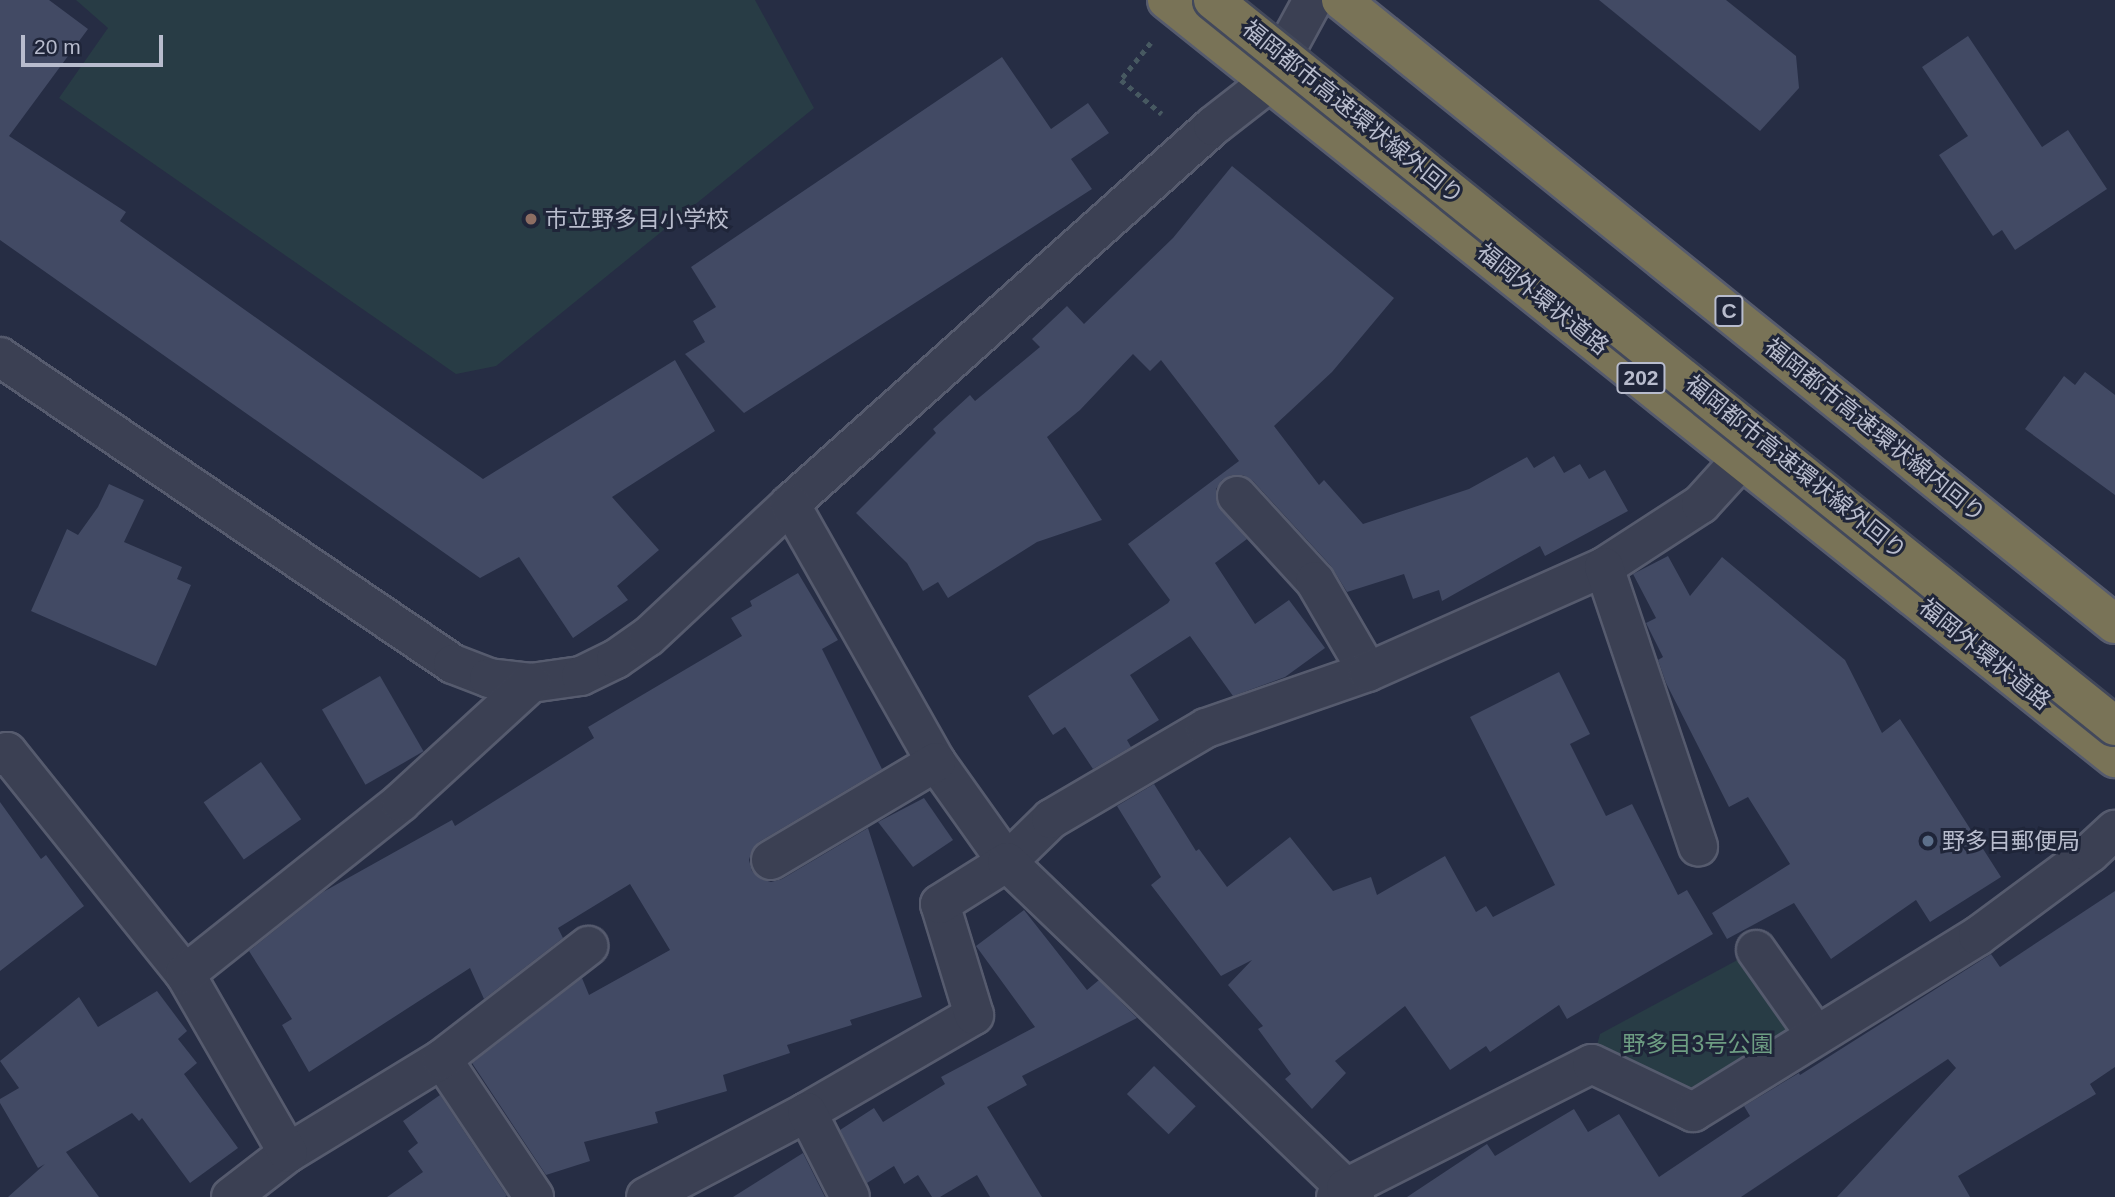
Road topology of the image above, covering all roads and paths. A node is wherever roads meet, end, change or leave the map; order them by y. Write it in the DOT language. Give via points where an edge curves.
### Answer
graph roads {
  1 [pos="1213,0"];
  2 [pos="1313,0"];
  3 [pos="1343,0"];
  4 [pos="1162,18"];
  5 [pos="1268,83"];
  6 [pos="1167,118"];
  7 [pos="0,357"];
  8 [pos="1742,460"];
  9 [pos="1237,496"];
  10 [pos="790,504"];
  11 [pos="1604,566"];
  12 [pos="2115,608"];
  13 [pos="2115,624"];
  14 [pos="1368,671"];
  15 [pos="531,683"];
  16 [pos="2115,726"];
  17 [pos="0,756"];
  18 [pos="2115,758"];
  19 [pos="936,762"];
  20 [pos="2115,830"];
  21 [pos="1698,848"];
  22 [pos="771,860"];
  23 [pos="1007,862"];
  24 [pos="588,946"];
  25 [pos="1756,950"];
  26 [pos="185,974"];
  27 [pos="1816,1035"];
  28 [pos="442,1059"];
  29 [pos="807,1112"];
  30 [pos="288,1153"];
  31 [pos="1346,1194"];
  32 [pos="231,1197"];
  33 [pos="534,1197"];
  34 [pos="646,1197"];
  35 [pos="849,1197"];
  1 -- 16 [label="highway, 福岡都市高速環状線外回り, bridge"];
  2 -- 5 [label="street"];
  3 -- 12 [label="highway"];
  3 -- 13 [label="highway, 福岡都市高速環状線内回り / C"];
  4 -- 5 [label="highway, 福岡外環状道路 / 202"];
  4 -- 6 [label="path" via="1121,80"];
  5 -- 8 [label="highway, 福岡外環状道路 / 202"];
  5 -- 10 [label="street" via="1213,126"];
  7 -- 15 [label="street" via="453,664 489,678"];
  8 -- 11 [label="street" via="1701,504"];
  8 -- 18 [label="highway, 福岡外環状道路 / 202"];
  9 -- 14 [label="street" via="1315,581"];
  10 -- 15 [label="street" via="648,637 581,676"];
  10 -- 19 [label="street"];
  11 -- 14 [label="street"];
  11 -- 21 [label="street"];
  14 -- 23 [label="street" via="1206,728 1051,819"];
  15 -- 26 [label="street" via="401,802"];
  17 -- 26 [label="street" via="6,752"];
  19 -- 22 [label="street"];
  19 -- 23 [label="street"];
  20 -- 27 [label="street" via="1978,936"];
  23 -- 29 [label="street" via="940,904 974,1015"];
  23 -- 31 [label="street"];
  24 -- 28 [label="street"];
  25 -- 27 [label="street"];
  26 -- 30 [label="street"];
  27 -- 31 [label="street" via="1693,1112 1592,1064"];
  28 -- 30 [label="street"];
  28 -- 33 [label="street"];
  29 -- 34 [label="street"];
  29 -- 35 [label="street"];
  30 -- 32 [label="street"];
}
